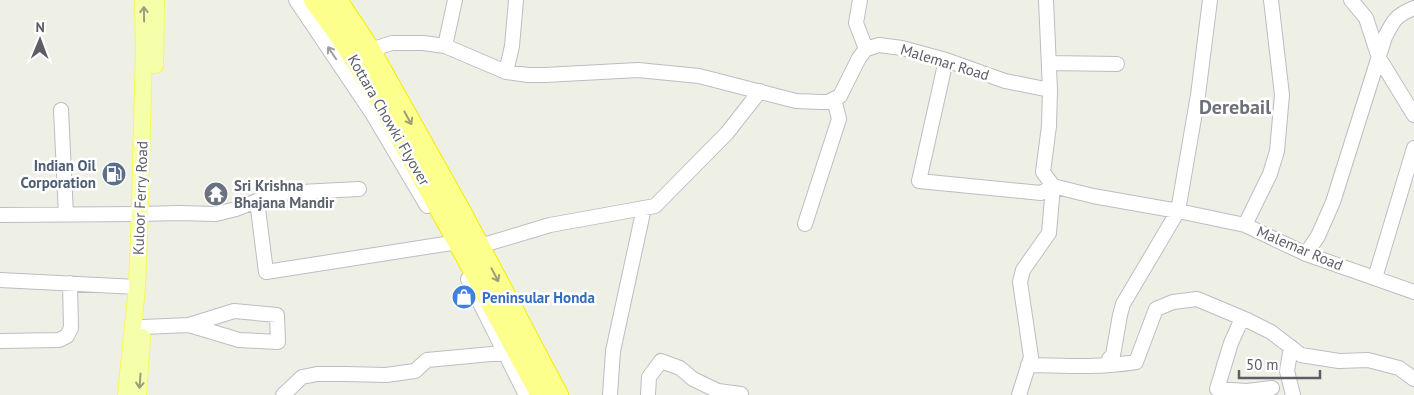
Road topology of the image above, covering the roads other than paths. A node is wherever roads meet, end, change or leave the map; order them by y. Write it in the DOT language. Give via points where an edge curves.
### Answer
graph roads {
  1 [pos="143,0"];
  2 [pos="156,0"];
  3 [pos="296,0"];
  4 [pos="314,0"];
  5 [pos="337,0"];
  6 [pos="455,0"];
  7 [pos="516,0"];
  8 [pos="860,0"];
  9 [pos="1046,0"];
  10 [pos="1210,0"];
  11 [pos="1271,0"];
  12 [pos="1352,0"];
  13 [pos="1414,8"];
  14 [pos="445,46"];
  15 [pos="866,49"];
  16 [pos="370,50"];
  17 [pos="1379,58"];
  18 [pos="946,60"];
  19 [pos="1049,62"];
  20 [pos="1117,64"];
  21 [pos="506,72"];
  22 [pos="1050,90"];
  23 [pos="760,91"];
  24 [pos="834,100"];
  25 [pos="61,110"];
  26 [pos="1414,114"];
  27 [pos="1414,148"];
  28 [pos="1053,186"];
  29 [pos="359,189"];
  30 [pos="257,201"];
  31 [pos="644,208"];
  32 [pos="1178,211"];
  33 [pos="145,214"];
  34 [pos="0,215"];
  35 [pos="66,215"];
  36 [pos="805,224"];
  37 [pos="1245,225"];
  38 [pos="454,243"];
  39 [pos="480,246"];
  40 [pos="1306,254"];
  41 [pos="1374,278"];
  42 [pos="0,280"];
  43 [pos="70,283"];
  44 [pos="136,287"];
  45 [pos="1414,292"];
  46 [pos="1247,320"];
  47 [pos="189,325"];
  48 [pos="143,327"];
  49 [pos="0,341"];
  50 [pos="1291,347"];
  51 [pos="511,353"];
  52 [pos="1109,359"];
  53 [pos="1028,365"];
  54 [pos="1414,379"];
  55 [pos="1272,388"];
  56 [pos="741,394"];
  57 [pos="126,395"];
  58 [pos="138,395"];
  59 [pos="284,395"];
  60 [pos="526,395"];
  61 [pos="541,395"];
  62 [pos="558,395"];
  63 [pos="610,395"];
  64 [pos="648,395"];
  65 [pos="1019,395"];
  66 [pos="1293,395"];
  33 -- 1 [label="main road, Kuloor Ferry Road, one-way"];
  2 -- 33 [label="main road, Kuloor Ferry Road" via="154,105"];
  38 -- 3 [label="street, one-way"];
  4 -- 38 [label="highway, Kottara Chowki Flyover" via="340,34 377,95"];
  5 -- 16 [label="highway"];
  6 -- 14 [label="street"];
  7 -- 21 [label="street"];
  8 -- 15 [label="street" via="856,23"];
  9 -- 19 [label="street"];
  10 -- 32 [label="street"];
  11 -- 37 [label="street" via="1282,95 1277,151 1270,174"];
  12 -- 17 [label="street" via="1366,18"];
  13 -- 17 [label="street" via="1393,22"];
  14 -- 16 [label="street" via="392,43"];
  14 -- 21 [label="street"];
  15 -- 18 [label="street, Malemar Road" via="872,46 902,48"];
  15 -- 24 [label="street" via="840,96"];
  16 -- 39 [label="highway, one-way"];
  17 -- 26 [label="street"];
  17 -- 40 [label="street" via="1333,202"];
  18 -- 22 [label="street, Malemar Road" via="1005,81"];
  18 -- 28 [label="street" via="919,181 1041,193"];
  19 -- 20 [label="street"];
  19 -- 22 [label="street"];
  21 -- 23 [label="street" via="545,75 638,70 699,76"];
  22 -- 28 [label="street" via="1044,172"];
  23 -- 24 [label="street" via="796,101"];
  23 -- 31 [label="street" via="727,133 661,200 655,206"];
  24 -- 36 [label="street" via="839,119"];
  25 -- 35 [label="street"];
  27 -- 41 [label="street"];
  28 -- 32 [label="street, Malemar Road"];
  28 -- 53 [label="street" via="1049,233 1023,270 1020,282 1031,356"];
  29 -- 30 [label="street" via="281,193"];
  30 -- 33 [label="street" via="216,214"];
  30 -- 38 [label="street" via="266,272"];
  31 -- 39 [label="street" via="550,225"];
  31 -- 63 [label="street" via="613,351"];
  32 -- 37 [label="street, Malemar Road"];
  32 -- 52 [label="street" via="1123,304 1113,355"];
  33 -- 35 [label="street"];
  33 -- 44 [label="main road, Kuloor Ferry Road"];
  33 -- 48 [label="main road, Kuloor Ferry Road" via="150,257"];
  34 -- 35 [label="street"];
  37 -- 40 [label="street, Malemar Road"];
  38 -- 51 [label="highway, Kottara Chowki Flyover"];
  39 -- 62 [label="highway, one-way"];
  40 -- 41 [label="street, Malemar Road"];
  41 -- 45 [label="street, Malemar Road"];
  42 -- 43 [label="street"];
  43 -- 44 [label="street"];
  43 -- 49 [label="street" via="71,328 67,336 59,340"];
  44 -- 57 [label="main road, Kuloor Ferry Road"];
  46 -- 50 [label="street"];
  46 -- 53 [label="street" via="1197,299 1173,302 1156,309 1136,362 1076,367"];
  46 -- 55 [label="street" via="1240,323 1231,343 1217,389"];
  47 -- 47 [label="street" via="234,311 277,315 278,342 239,340"];
  47 -- 48 [label="street"];
  48 -- 58 [label="main road, Kuloor Ferry Road, one-way"];
  50 -- 54 [label="street" via="1301,355 1339,361 1368,360 1399,368"];
  50 -- 66 [label="street" via="1287,371"];
  51 -- 59 [label="street" via="426,360 415,371 386,375 302,376"];
  51 -- 60 [label="street"];
  51 -- 61 [label="highway, Kottara Chowki Flyover"];
  53 -- 65 [label="street"];
  56 -- 64 [label="street" via="718,391 680,368 660,361 649,377"];
}
